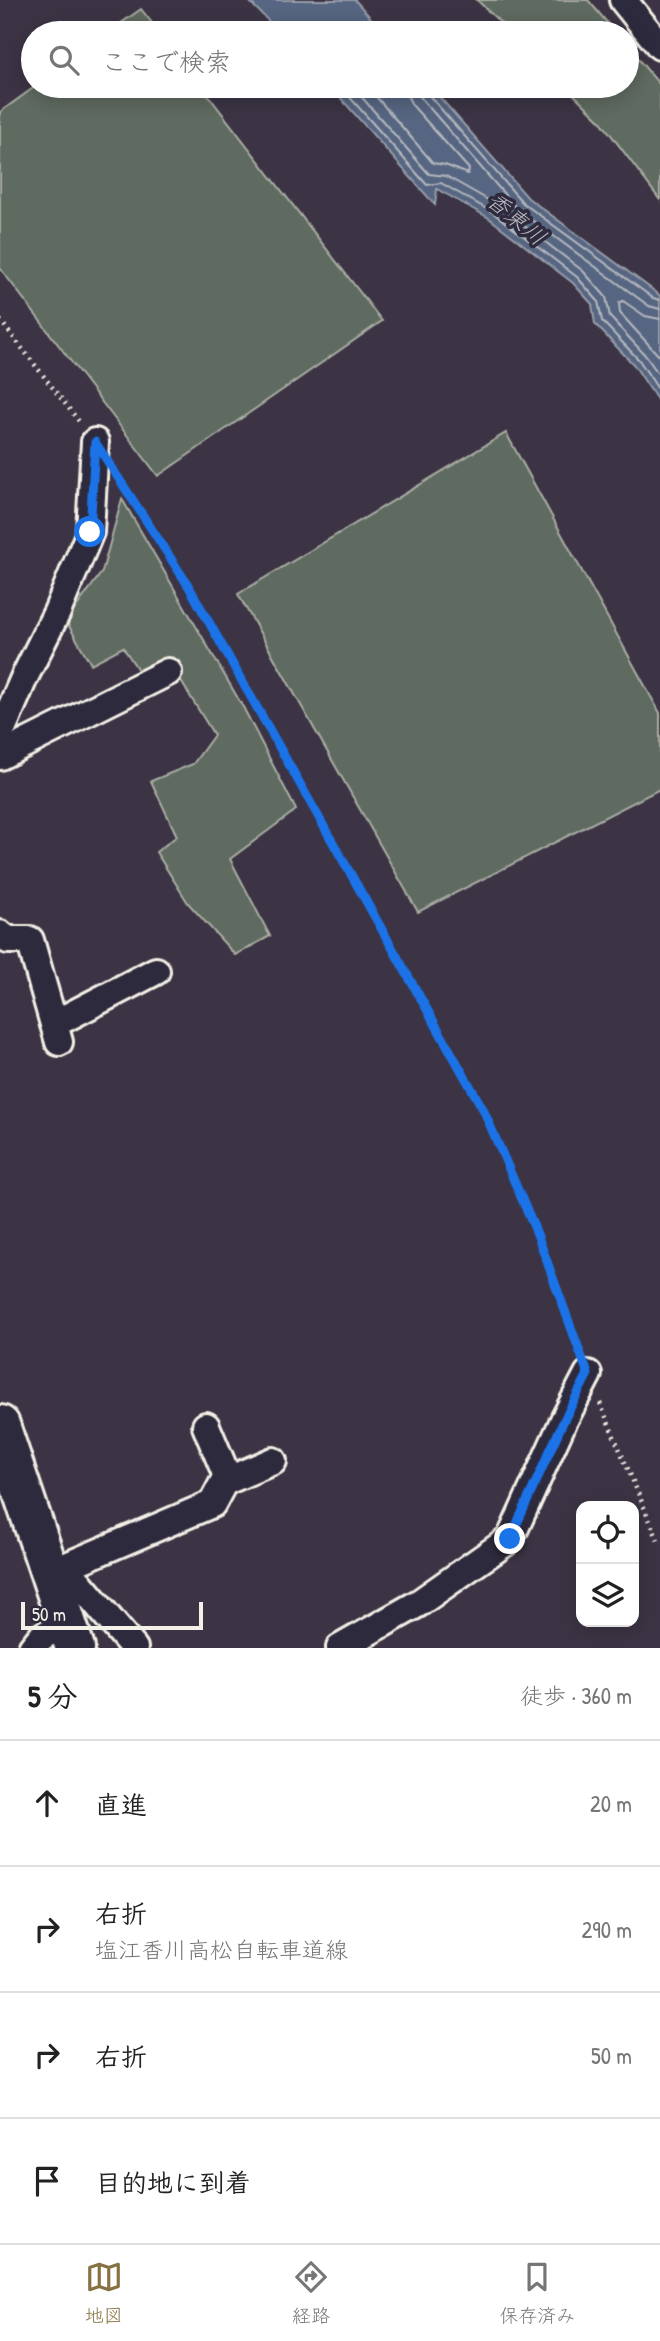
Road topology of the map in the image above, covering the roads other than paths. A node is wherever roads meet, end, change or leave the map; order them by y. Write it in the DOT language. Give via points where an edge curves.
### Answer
graph roads {
  1 [pos="623,0"];
  2 [pos="660,46"];
  3 [pos="95,442"];
  4 [pos="168,672"];
  5 [pos="0,734"];
  6 [pos="0,756"];
  7 [pos="0,934"];
  8 [pos="156,971"];
  9 [pos="588,1374"];
  10 [pos="206,1426"];
  11 [pos="3,1443"];
  12 [pos="273,1461"];
  13 [pos="224,1482"];
  14 [pos="57,1569"];
  15 [pos="70,1635"];
  16 [pos="32,1648"];
  17 [pos="134,1648"];
  18 [pos="340,1648"];
  1 -- 2 [label="street"];
  3 -- 5 [label="street" via="90,532"];
  4 -- 6 [label="street"];
  7 -- 8 [label="street" via="8,940 30,940 57,1033"];
  9 -- 18 [label="street" via="510,1539 419,1603"];
  10 -- 13 [label="street" via="228,1476"];
  11 -- 14 [label="street"];
  12 -- 13 [label="street"];
  13 -- 14 [label="street" via="212,1504"];
  14 -- 15 [label="street"];
  14 -- 17 [label="street"];
  15 -- 16 [label="street" via="40,1638"];
}
